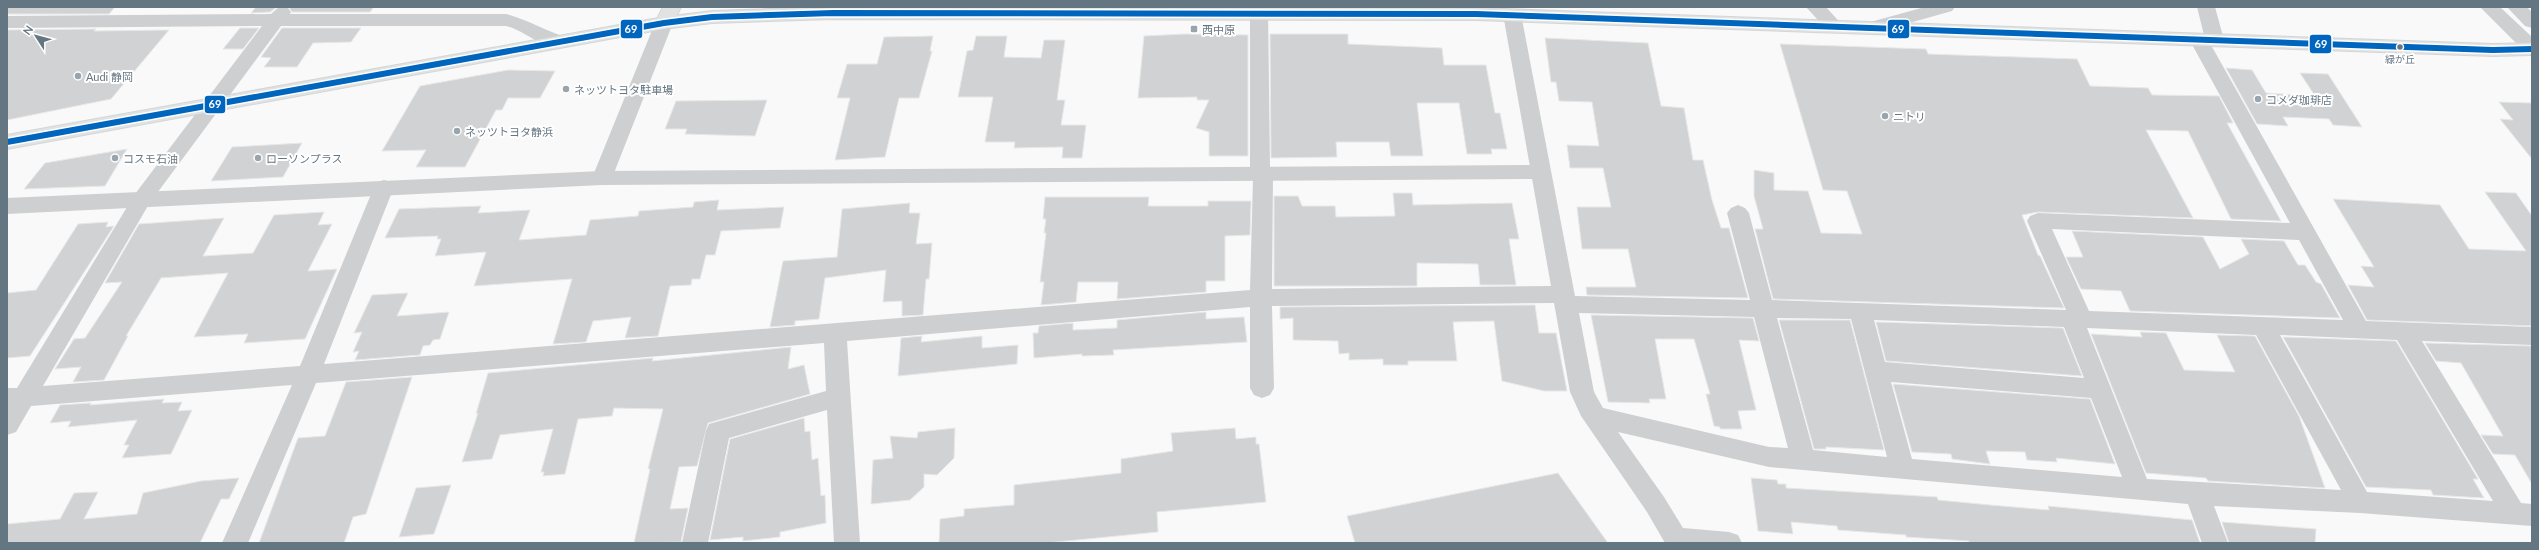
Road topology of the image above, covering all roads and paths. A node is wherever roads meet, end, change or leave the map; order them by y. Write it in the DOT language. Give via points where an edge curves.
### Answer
graph roads {
  1 [pos="1815,7"];
  2 [pos="1946,7"];
  3 [pos="2206,7"];
  4 [pos="2489,7"];
  5 [pos="2516,7"];
  6 [pos="1260,9"];
  7 [pos="843,10"];
  8 [pos="1289,10"];
  9 [pos="281,13"];
  10 [pos="383,13"];
  11 [pos="1512,14"];
  12 [pos="668,15"];
  13 [pos="7,22"];
  14 [pos="2532,22"];
  15 [pos="1835,26"];
  16 [pos="1870,28"];
  17 [pos="2206,40"];
  18 [pos="561,42"];
  19 [pos="2532,48"];
  20 [pos="213,104"];
  21 [pos="7,142"];
  22 [pos="1541,172"];
  23 [pos="1261,174"];
  24 [pos="602,178"];
  25 [pos="384,187"];
  26 [pos="142,200"];
  27 [pos="7,206"];
  28 [pos="1738,213"];
  29 [pos="2306,232"];
  30 [pos="1261,298"];
  31 [pos="1565,299"];
  32 [pos="1762,310"];
  33 [pos="1860,311"];
  34 [pos="2077,320"];
  35 [pos="2263,326"];
  36 [pos="2359,329"];
  37 [pos="2404,331"];
  38 [pos="835,335"];
  39 [pos="2532,336"];
  40 [pos="1876,371"];
  41 [pos="309,373"];
  42 [pos="1262,388"];
  43 [pos="2099,389"];
  44 [pos="839,397"];
  45 [pos="15,398"];
  46 [pos="1593,416"];
  47 [pos="7,425"];
  48 [pos="1803,460"];
  49 [pos="1902,468"];
  50 [pos="2139,489"];
  51 [pos="2196,494"];
  52 [pos="2360,502"];
  53 [pos="2523,515"];
  54 [pos="1677,541"];
  55 [pos="235,543"];
  56 [pos="695,543"];
  57 [pos="847,543"];
  58 [pos="1729,543"];
  59 [pos="2215,543"];
  1 -- 15 [label="street"];
  2 -- 16 [label="street"];
  3 -- 17 [label="street"];
  4 -- 19 [label="street"];
  5 -- 14 [label="street"];
  6 -- 7 [label="main road"];
  6 -- 8 [label="main road"];
  6 -- 23 [label="street"];
  7 -- 12 [label="main road" via="712,17"];
  8 -- 11 [label="main road"];
  9 -- 10 [label="street"];
  9 -- 13 [label="street"];
  9 -- 20 [label="street"];
  10 -- 18 [label="street" via="506,20 521,24 538,35"];
  11 -- 15 [label="main road"];
  11 -- 22 [label="street"];
  12 -- 18 [label="main road"];
  12 -- 24 [label="street"];
  15 -- 16 [label="main road"];
  16 -- 17 [label="main road"];
  17 -- 19 [label="main road" via="2485,50"];
  17 -- 29 [label="street"];
  18 -- 20 [label="main road"];
  20 -- 21 [label="main road"];
  20 -- 26 [label="street"];
  22 -- 23 [label="street"];
  22 -- 31 [label="street"];
  23 -- 24 [label="street"];
  23 -- 30 [label="street"];
  24 -- 25 [label="street"];
  25 -- 26 [label="street"];
  25 -- 41 [label="street"];
  26 -- 27 [label="street"];
  26 -- 45 [label="street"];
  28 -- 32 [label="street"];
  29 -- 34 [label="street" via="2038,221"];
  29 -- 36 [label="street"];
  30 -- 31 [label="street"];
  30 -- 38 [label="street" via="976,320"];
  30 -- 42 [label="street"];
  31 -- 32 [label="street"];
  31 -- 46 [label="street" via="1582,392"];
  32 -- 33 [label="street"];
  32 -- 48 [label="street"];
  33 -- 34 [label="street"];
  33 -- 40 [label="street"];
  34 -- 35 [label="street"];
  34 -- 43 [label="street"];
  35 -- 36 [label="street"];
  35 -- 52 [label="street"];
  36 -- 37 [label="street"];
  37 -- 39 [label="street"];
  37 -- 53 [label="street"];
  38 -- 41 [label="street"];
  38 -- 44 [label="street"];
  40 -- 43 [label="street"];
  40 -- 49 [label="street"];
  41 -- 45 [label="street"];
  41 -- 55 [label="street"];
  43 -- 50 [label="street"];
  44 -- 56 [label="street" via="718,431"];
  44 -- 57 [label="street"];
  45 -- 47 [label="street"];
  46 -- 48 [label="street" via="1769,457"];
  46 -- 54 [label="street" via="1624,458"];
  48 -- 49 [label="street"];
  49 -- 50 [label="street"];
  50 -- 51 [label="street"];
  51 -- 52 [label="street"];
  51 -- 59 [label="street"];
  52 -- 53 [label="street"];
  54 -- 58 [label="street"];
}
